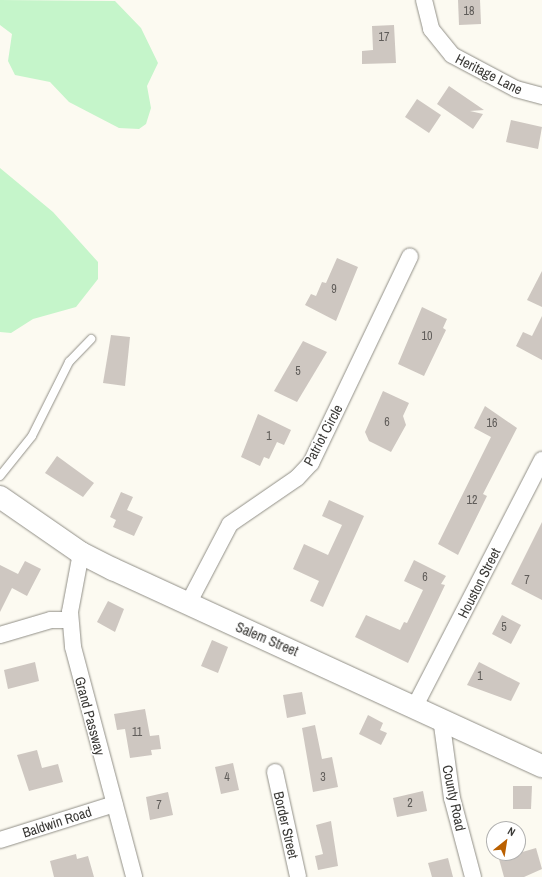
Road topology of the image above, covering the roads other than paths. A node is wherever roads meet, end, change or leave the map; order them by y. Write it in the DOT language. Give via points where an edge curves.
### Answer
graph roads {
  1 [pos="424,0"];
  2 [pos="542,96"];
  3 [pos="410,256"];
  4 [pos="91,339"];
  5 [pos="542,460"];
  6 [pos="0,476"];
  7 [pos="0,498"];
  8 [pos="82,553"];
  9 [pos="188,604"];
  10 [pos="70,620"];
  11 [pos="0,635"];
  12 [pos="415,706"];
  13 [pos="441,718"];
  14 [pos="542,766"];
  15 [pos="274,772"];
  16 [pos="114,804"];
  17 [pos="0,840"];
  18 [pos="134,877"];
  19 [pos="298,877"];
  20 [pos="473,877"];
  1 -- 2 [label="street, Heritage Lane" via="431,29 452,55 516,89"];
  3 -- 9 [label="street, Patriot Circle" via="311,463 298,478 230,524"];
  4 -- 6 [label="lane" via="69,362 36,430"];
  5 -- 12 [label="street, Houston Street"];
  7 -- 8 [label="main road, Salem Street"];
  8 -- 9 [label="main road, Salem Street"];
  8 -- 10 [label="street, Grand Passway"];
  9 -- 12 [label="main road, Salem Street"];
  10 -- 11 [label="street" via="51,620"];
  10 -- 16 [label="street, Grand Passway" via="78,673"];
  12 -- 13 [label="main road, Salem Street"];
  13 -- 14 [label="main road, Salem Street"];
  13 -- 20 [label="street, County Road" via="452,798"];
  15 -- 19 [label="street, Border Street"];
  16 -- 17 [label="street, Baldwin Road"];
  16 -- 18 [label="street, Grand Passway"];
}
